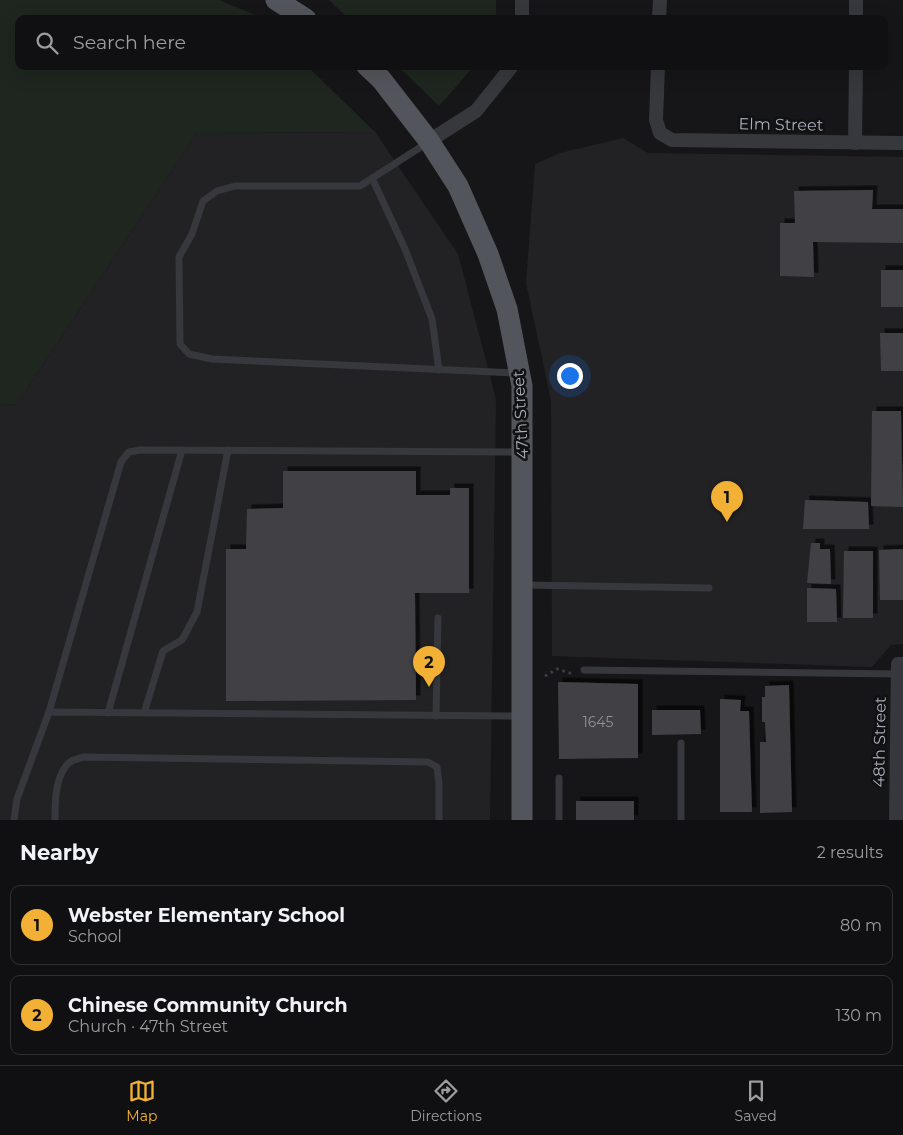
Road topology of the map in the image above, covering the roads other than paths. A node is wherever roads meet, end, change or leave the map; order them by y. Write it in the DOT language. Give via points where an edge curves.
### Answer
graph roads {
  1 [pos="276,0"];
  2 [pos="522,0"];
  3 [pos="660,0"];
  4 [pos="856,0"];
  5 [pos="300,15"];
  6 [pos="522,15"];
  7 [pos="659,15"];
  8 [pos="856,15"];
  9 [pos="371,70"];
  10 [pos="509,70"];
  11 [pos="658,70"];
  12 [pos="856,70"];
  13 [pos="429,142"];
  14 [pos="855,143"];
  15 [pos="903,143"];
  16 [pos="372,178"];
  17 [pos="439,370"];
  18 [pos="520,373"];
  19 [pos="182,450"];
  20 [pos="228,450"];
  21 [pos="522,452"];
  22 [pos="522,585"];
  23 [pos="709,588"];
  24 [pos="438,618"];
  25 [pos="900,668"];
  26 [pos="584,670"];
  27 [pos="49,712"];
  28 [pos="108,713"];
  29 [pos="144,714"];
  30 [pos="436,716"];
  31 [pos="522,716"];
  32 [pos="681,743"];
  33 [pos="559,778"];
  34 [pos="14,820"];
  35 [pos="55,820"];
  36 [pos="439,820"];
  37 [pos="522,820"];
  38 [pos="559,820"];
  39 [pos="681,820"];
  40 [pos="896,820"];
  1 -- 5 [label="main road"];
  2 -- 6 [label="street"];
  3 -- 7 [label="street"];
  4 -- 8 [label="street"];
  9 -- 13 [label="main road, 47th Street"];
  10 -- 13 [label="street" via="476,111"];
  11 -- 14 [label="street, Elm Street" via="656,120 660,132 672,140"];
  12 -- 14 [label="street"];
  13 -- 16 [label="lane"];
  13 -- 18 [label="main road, 47th Street" via="458,186 488,254 507,309"];
  14 -- 15 [label="street, Elm Street"];
  16 -- 17 [label="lane" via="432,319"];
  16 -- 17 [label="lane" via="360,186 235,186 217,191 203,201 192,234 179,257 180,344 188,354 212,359"];
  17 -- 18 [label="lane"];
  18 -- 21 [label="main road, 47th Street"];
  19 -- 20 [label="lane"];
  19 -- 27 [label="lane" via="129,452 121,462"];
  19 -- 28 [label="lane"];
  20 -- 21 [label="lane"];
  20 -- 29 [label="lane" via="197,612 182,640 163,651"];
  21 -- 22 [label="main road, 47th Street"];
  22 -- 23 [label="lane"];
  22 -- 31 [label="main road, 47th Street"];
  24 -- 30 [label="lane"];
  25 -- 26 [label="lane"];
  25 -- 40 [label="street, 48th Street"];
  27 -- 28 [label="lane"];
  27 -- 34 [label="lane" via="17,799"];
  28 -- 29 [label="lane"];
  29 -- 30 [label="lane"];
  30 -- 31 [label="lane"];
  31 -- 37 [label="main road, 47th Street"];
  32 -- 39 [label="lane"];
  33 -- 38 [label="lane"];
  35 -- 36 [label="lane" via="55,798 61,775 66,765 83,757 428,762 437,767"];
}
